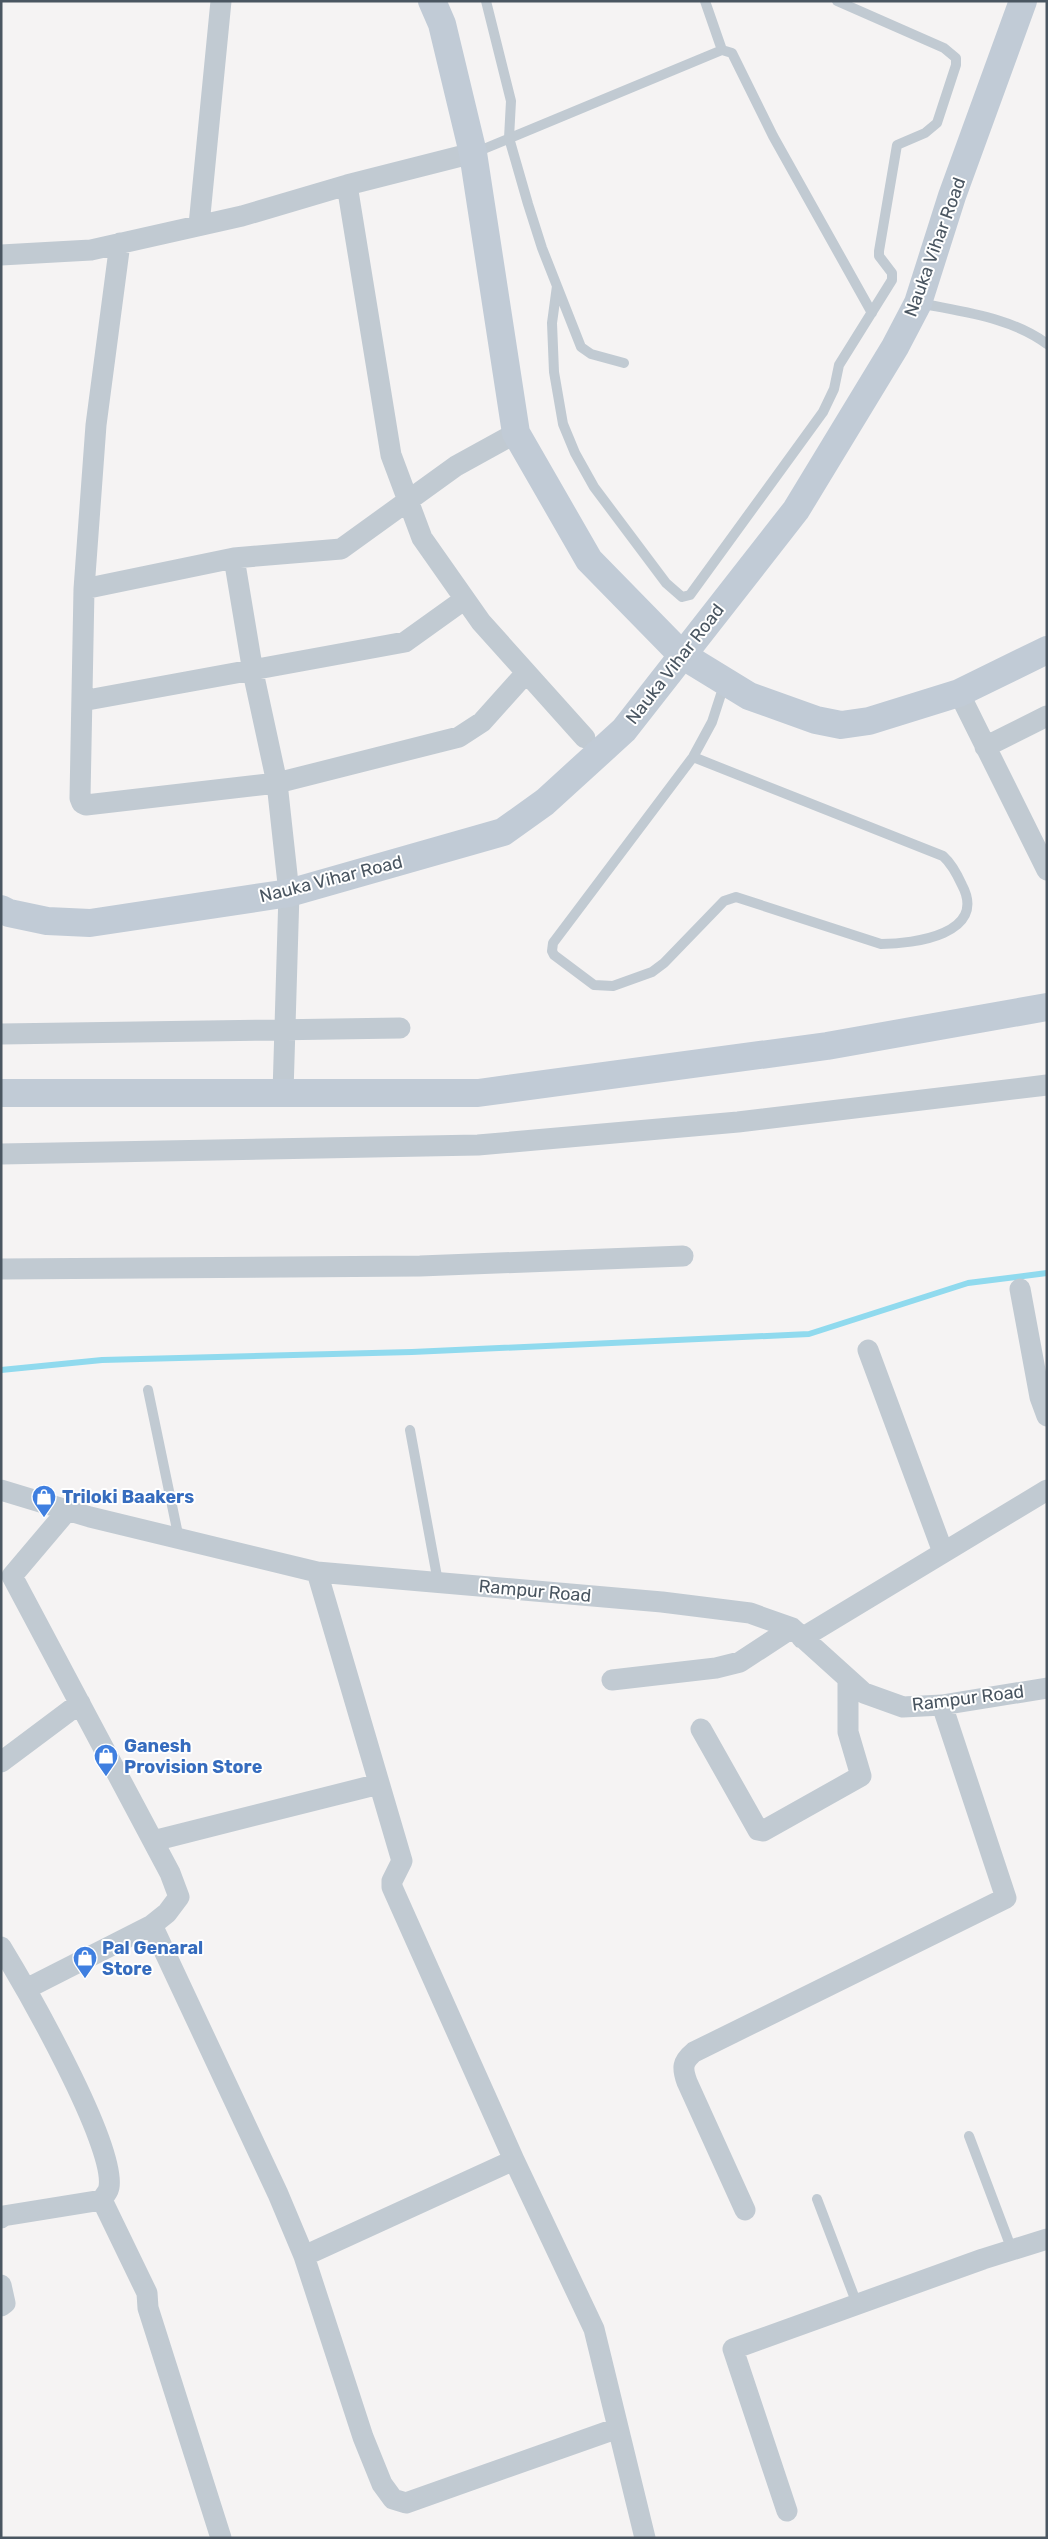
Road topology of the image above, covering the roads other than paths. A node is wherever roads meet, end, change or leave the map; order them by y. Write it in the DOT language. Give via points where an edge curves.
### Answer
graph roads {
  1 [pos="221,1"];
  2 [pos="432,1"];
  3 [pos="486,1"];
  4 [pos="704,1"];
  5 [pos="838,1"];
  6 [pos="1017,3"];
  7 [pos="722,50"];
  8 [pos="509,138"];
  9 [pos="473,153"];
  10 [pos="347,185"];
  11 [pos="199,226"];
  12 [pos="120,243"];
  13 [pos="1,255"];
  14 [pos="557,286"];
  15 [pos="918,303"];
  16 [pos="872,313"];
  17 [pos="1047,344"];
  18 [pos="624,363"];
  19 [pos="516,433"];
  20 [pos="408,499"];
  21 [pos="234,558"];
  22 [pos="84,589"];
  23 [pos="465,600"];
  24 [pos="1047,650"];
  25 [pos="682,655"];
  26 [pos="252,672"];
  27 [pos="526,673"];
  28 [pos="725,681"];
  29 [pos="959,693"];
  30 [pos="82,701"];
  31 [pos="1047,716"];
  32 [pos="585,738"];
  33 [pos="985,746"];
  34 [pos="693,757"];
  35 [pos="278,783"];
  36 [pos="1044,857"];
  37 [pos="289,892"];
  38 [pos="1,909"];
  39 [pos="1047,1007"];
  40 [pos="400,1028"];
  41 [pos="285,1030"];
  42 [pos="1,1034"];
  43 [pos="1047,1085"];
  44 [pos="1,1093"];
  45 [pos="282,1093"];
  46 [pos="1,1154"];
  47 [pos="683,1256"];
  48 [pos="1,1269"];
  49 [pos="1020,1289"];
  50 [pos="868,1350"];
  51 [pos="148,1390"];
  52 [pos="1047,1416"];
  53 [pos="410,1430"];
  54 [pos="1,1490"];
  55 [pos="1047,1490"];
  56 [pos="67,1510"];
  57 [pos="180,1539"];
  58 [pos="943,1552"];
  59 [pos="317,1572"];
  60 [pos="6,1580"];
  61 [pos="438,1582"];
  62 [pos="797,1633"];
  63 [pos="848,1679"];
  64 [pos="612,1680"];
  65 [pos="1047,1688"];
  66 [pos="80,1703"];
  67 [pos="942,1706"];
  68 [pos="701,1729"];
  69 [pos="1,1762"];
  70 [pos="380,1784"];
  71 [pos="153,1841"];
  72 [pos="152,1925"];
  73 [pos="1,1947"];
  74 [pos="26,1989"];
  75 [pos="969,2136"];
  76 [pos="514,2160"];
  77 [pos="102,2200"];
  78 [pos="817,2200"];
  79 [pos="745,2210"];
  80 [pos="2,2215"];
  81 [pos="1047,2239"];
  82 [pos="1012,2250"];
  83 [pos="304,2256"];
  84 [pos="1,2285"];
  85 [pos="857,2304"];
  86 [pos="1,2306"];
  87 [pos="618,2428"];
  88 [pos="787,2511"];
  89 [pos="221,2538"];
  90 [pos="645,2538"];
  1 -- 11 [label="street"];
  2 -- 9 [label="street" via="442,24"];
  3 -- 8 [label="lane" via="511,101"];
  4 -- 7 [label="lane"];
  5 -- 16 [label="lane" via="944,48 956,58 937,123 925,133 897,145 879,251 892,273 892,280"];
  6 -- 15 [label="street, Nauka Vihar Road"];
  7 -- 8 [label="lane"];
  7 -- 16 [label="lane" via="732,53 773,136"];
  8 -- 9 [label="lane"];
  8 -- 14 [label="lane" via="539,240"];
  9 -- 10 [label="street"];
  9 -- 19 [label="street"];
  10 -- 11 [label="street"];
  10 -- 20 [label="street" via="392,455"];
  11 -- 12 [label="street"];
  12 -- 13 [label="street" via="91,250"];
  12 -- 22 [label="street" via="96,426"];
  14 -- 16 [label="lane" via="552,323 554,372 564,424 574,453 594,487 666,583 682,597 695,592 822,412 834,389 840,365"];
  14 -- 18 [label="lane" via="581,347 592,354"];
  15 -- 17 [label="lane" via="1018,327"];
  15 -- 25 [label="street, Nauka Vihar Road" via="896,347 796,510"];
  19 -- 20 [label="street" via="456,466"];
  19 -- 25 [label="street" via="589,560"];
  20 -- 21 [label="street" via="341,549"];
  20 -- 23 [label="street" via="422,538"];
  21 -- 22 [label="street"];
  21 -- 26 [label="street"];
  22 -- 30 [label="street"];
  23 -- 26 [label="street" via="405,642"];
  23 -- 27 [label="street"];
  24 -- 29 [label="street"];
  25 -- 28 [label="street"];
  25 -- 37 [label="street, Nauka Vihar Road" via="624,730 545,802 503,832"];
  26 -- 30 [label="street"];
  26 -- 35 [label="street"];
  27 -- 32 [label="street"];
  27 -- 35 [label="street" via="482,722 459,737"];
  28 -- 29 [label="street" via="749,696 816,720 841,725 869,721"];
  28 -- 34 [label="lane" via="712,722"];
  29 -- 33 [label="street"];
  30 -- 35 [label="street" via="82,803 86,805"];
  31 -- 33 [label="street"];
  33 -- 36 [label="street"];
  34 -- 34 [label="lane" via="553,943 554,955 594,985 613,986 652,972 729,898 736,897 881,944 900,944 942,935 965,915 968,907 966,893 943,856"];
  35 -- 37 [label="street"];
  37 -- 38 [label="street, Nauka Vihar Road" via="90,924 47,921"];
  37 -- 41 [label="street"];
  39 -- 45 [label="street" via="827,1046 478,1093"];
  40 -- 41 [label="street"];
  41 -- 42 [label="street"];
  41 -- 45 [label="street"];
  43 -- 46 [label="street" via="738,1122 478,1145"];
  44 -- 45 [label="street"];
  47 -- 48 [label="street" via="420,1266"];
  49 -- 52 [label="street" via="1040,1397"];
  50 -- 58 [label="street"];
  51 -- 57 [label="lane"];
  53 -- 61 [label="lane"];
  54 -- 56 [label="street, Rampur Road"];
  55 -- 58 [label="street"];
  56 -- 57 [label="street, Rampur Road"];
  56 -- 60 [label="street"];
  57 -- 59 [label="street, Rampur Road"];
  58 -- 62 [label="street"];
  59 -- 61 [label="street, Rampur Road"];
  59 -- 70 [label="street"];
  60 -- 66 [label="street"];
  61 -- 62 [label="street, Rampur Road" via="750,1613"];
  62 -- 63 [label="street, Rampur Road"];
  62 -- 64 [label="street" via="740,1662 716,1668"];
  63 -- 67 [label="street, Rampur Road" via="864,1693 903,1707"];
  63 -- 68 [label="street" via="848,1732 861,1776 763,1831 758,1830"];
  65 -- 67 [label="street, Rampur Road"];
  66 -- 69 [label="street"];
  66 -- 71 [label="street"];
  67 -- 79 [label="street" via="1006,1898 684,2059 682,2069 687,2082"];
  70 -- 71 [label="street"];
  70 -- 76 [label="street" via="402,1861 392,1887"];
  71 -- 72 [label="street" via="178,1897 167,1913"];
  72 -- 74 [label="street"];
  72 -- 83 [label="street"];
  73 -- 74 [label="street"];
  74 -- 77 [label="street" via="92,2119 109,2172 110,2188"];
  75 -- 82 [label="lane"];
  76 -- 83 [label="street"];
  76 -- 87 [label="street" via="594,2329"];
  77 -- 80 [label="street"];
  77 -- 89 [label="street" via="147,2294 148,2308"];
  78 -- 85 [label="lane"];
  81 -- 82 [label="street"];
  82 -- 85 [label="street"];
  83 -- 87 [label="street" via="363,2437 382,2484 393,2499 406,2503"];
  84 -- 86 [label="street" via="5,2303"];
  85 -- 88 [label="street" via="733,2349"];
  87 -- 90 [label="street"];
}
